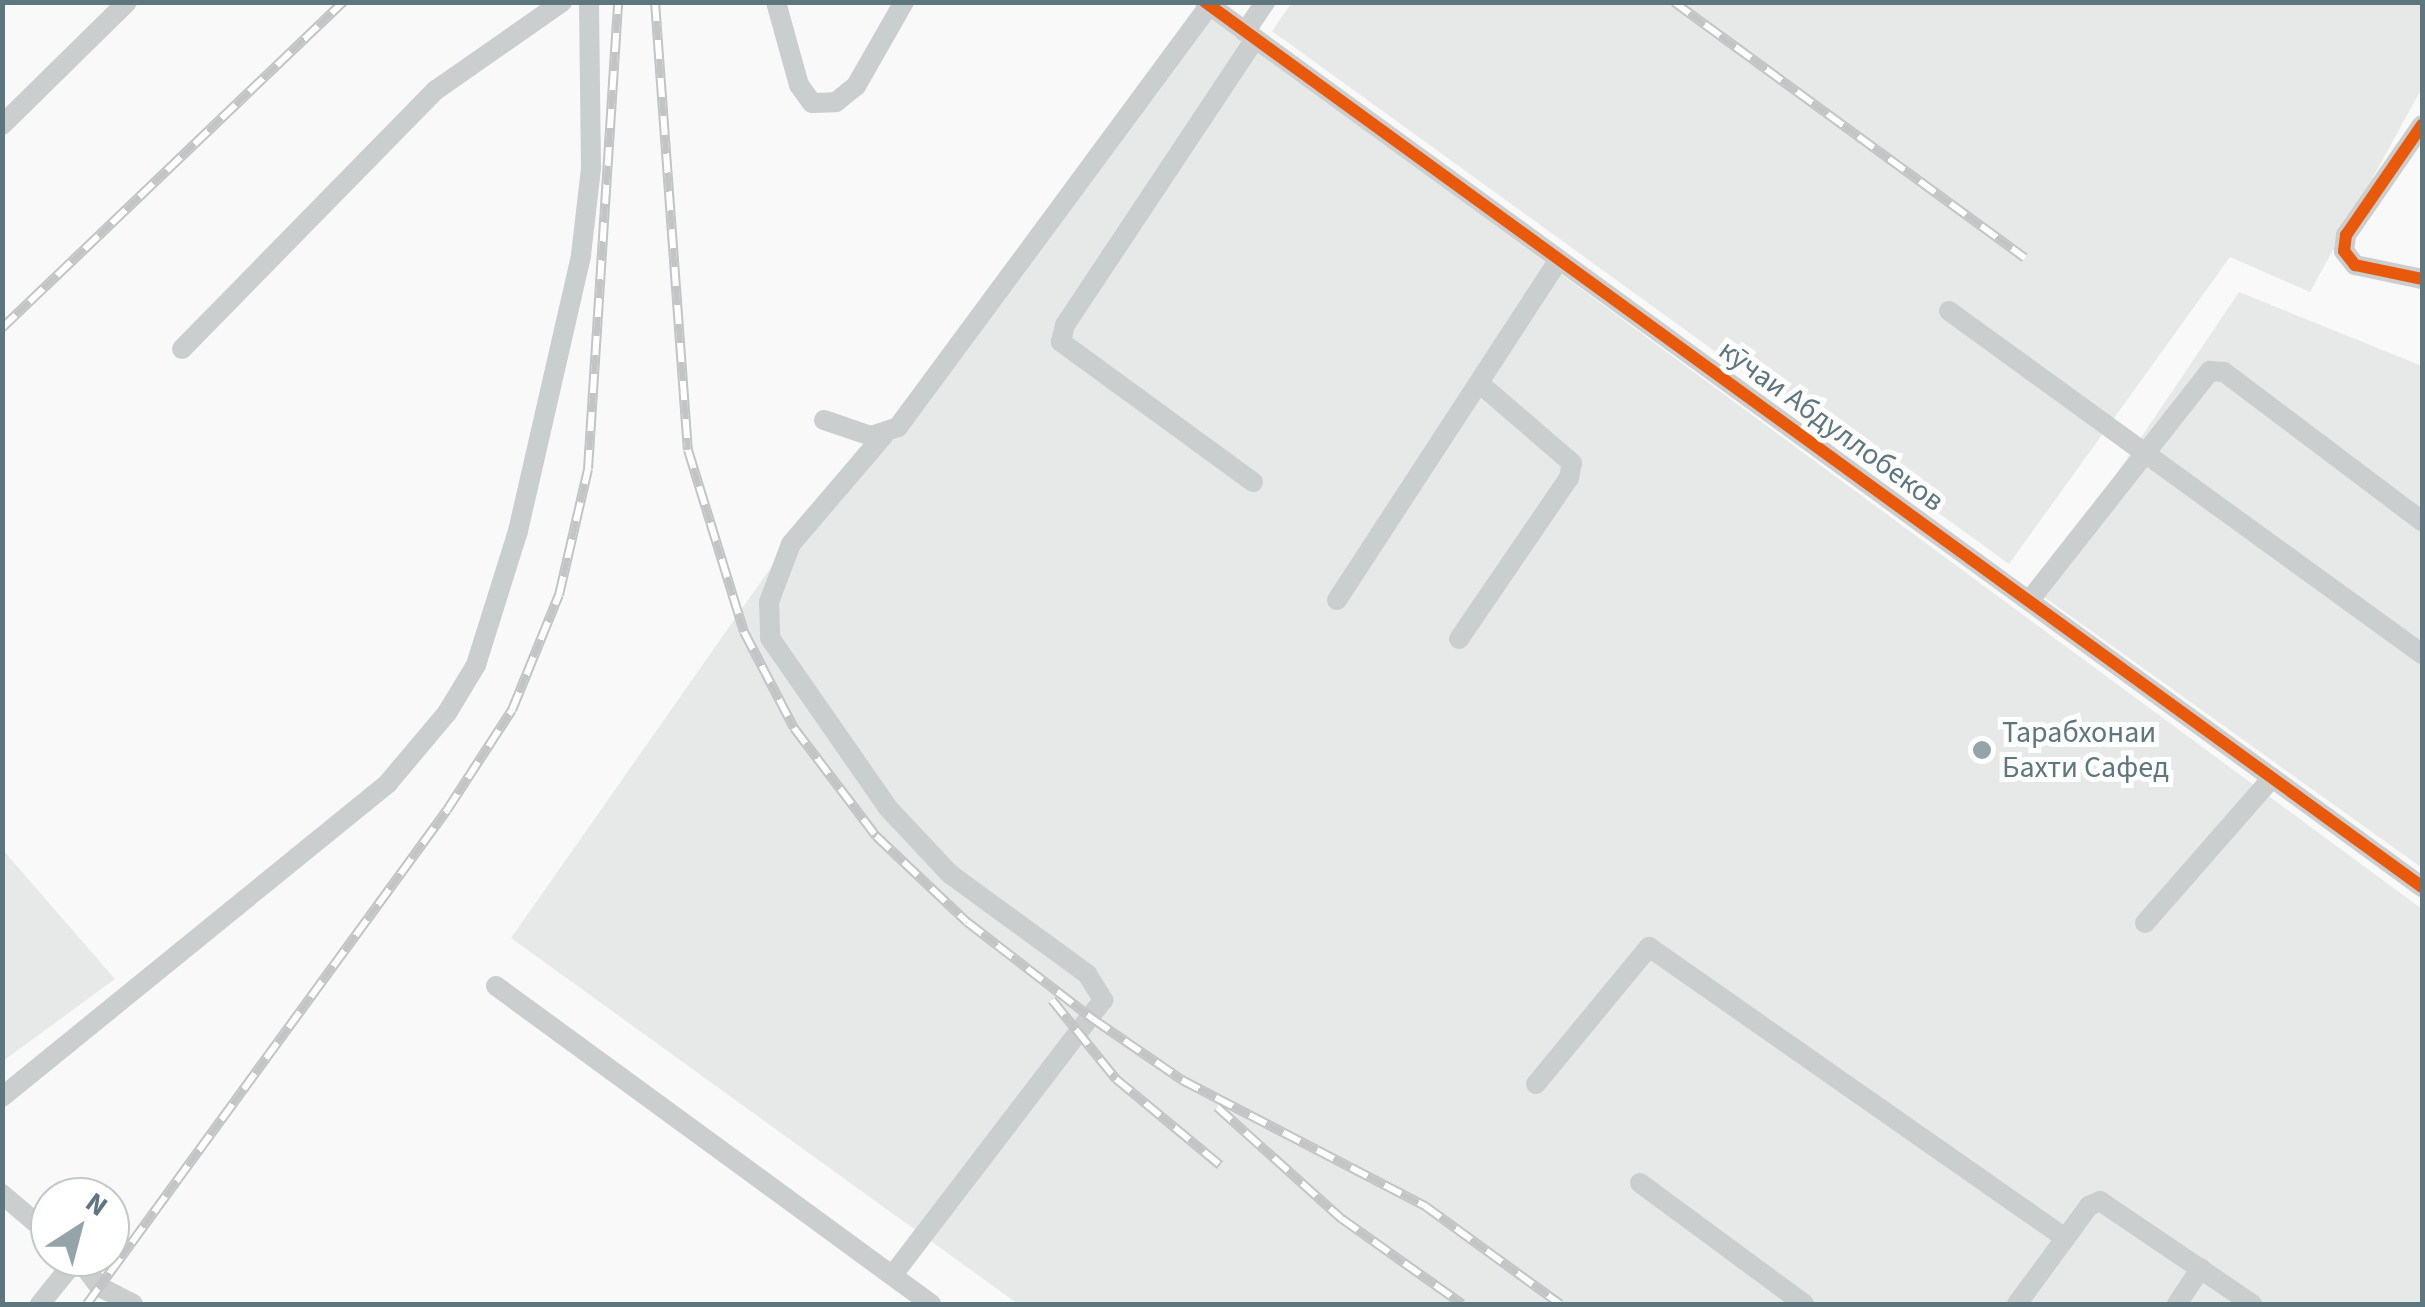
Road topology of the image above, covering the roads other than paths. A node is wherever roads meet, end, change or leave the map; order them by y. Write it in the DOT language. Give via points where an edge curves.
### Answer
graph roads {
  1 [pos="127,2"];
  2 [pos="562,2"];
  3 [pos="589,2"];
  4 [pos="776,2"];
  5 [pos="904,2"];
  6 [pos="1265,2"];
  7 [pos="1207,4"];
  8 [pos="1250,36"];
  9 [pos="2,125"];
  10 [pos="2422,126"];
  11 [pos="1559,260"];
  12 [pos="2422,279"];
  13 [pos="1950,311"];
  14 [pos="182,348"];
  15 [pos="1480,382"];
  16 [pos="824,420"];
  17 [pos="884,435"];
  18 [pos="2142,453"];
  19 [pos="1253,482"];
  20 [pos="2422,521"];
  21 [pos="1338,600"];
  22 [pos="2029,601"];
  23 [pos="1459,640"];
  24 [pos="2422,654"];
  25 [pos="2272,778"];
  26 [pos="2422,887"];
  27 [pos="2145,923"];
  28 [pos="496,986"];
  29 [pos="1536,1084"];
  30 [pos="2,1097"];
  31 [pos="1640,1183"];
  32 [pos="2,1194"];
  33 [pos="30,1217"];
  34 [pos="2065,1238"];
  35 [pos="2201,1268"];
  36 [pos="892,1276"];
  37 [pos="62,1277"];
  38 [pos="93,1277"];
  39 [pos="110,1297"];
  40 [pos="40,1304"];
  41 [pos="134,1304"];
  42 [pos="931,1304"];
  43 [pos="1804,1304"];
  44 [pos="2017,1304"];
  45 [pos="2177,1304"];
  46 [pos="2252,1304"];
  1 -- 9 [label="street"];
  2 -- 14 [label="street" via="436,90"];
  3 -- 30 [label="street" via="591,168 581,255 518,531 476,665 448,712 388,783"];
  4 -- 5 [label="street" via="799,85 812,103 836,102 856,86"];
  6 -- 8 [label="street"];
  7 -- 8 [label="street, кӯчаи Абдуллобеков"];
  7 -- 17 [label="street" via="923,396"];
  8 -- 11 [label="street, кӯчаи Абдуллобеков"];
  8 -- 19 [label="street" via="1060,342"];
  10 -- 12 [label="street" via="2346,235 2344,251 2355,265"];
  11 -- 15 [label="street"];
  11 -- 22 [label="street, кӯчаи Абдуллобеков"];
  13 -- 18 [label="street"];
  15 -- 21 [label="street"];
  15 -- 23 [label="street" via="1572,462 1569,478"];
  16 -- 17 [label="street"];
  17 -- 36 [label="street" via="791,544 769,602 770,638 888,808 950,874 1087,974 1103,1000"];
  18 -- 20 [label="street" via="2200,377 2224,372"];
  18 -- 22 [label="street"];
  18 -- 24 [label="street"];
  22 -- 25 [label="street, кӯчаи Абдуллобеков"];
  25 -- 26 [label="street, кӯчаи Абдуллобеков"];
  25 -- 27 [label="street"];
  28 -- 36 [label="street"];
  29 -- 34 [label="street" via="1649,947"];
  31 -- 43 [label="street"];
  32 -- 33 [label="street"];
  34 -- 35 [label="street" via="2100,1201"];
  34 -- 44 [label="street"];
  35 -- 45 [label="street"];
  35 -- 46 [label="street"];
  36 -- 42 [label="street"];
  37 -- 40 [label="street"];
  38 -- 39 [label="street"];
  39 -- 41 [label="street"];
}
